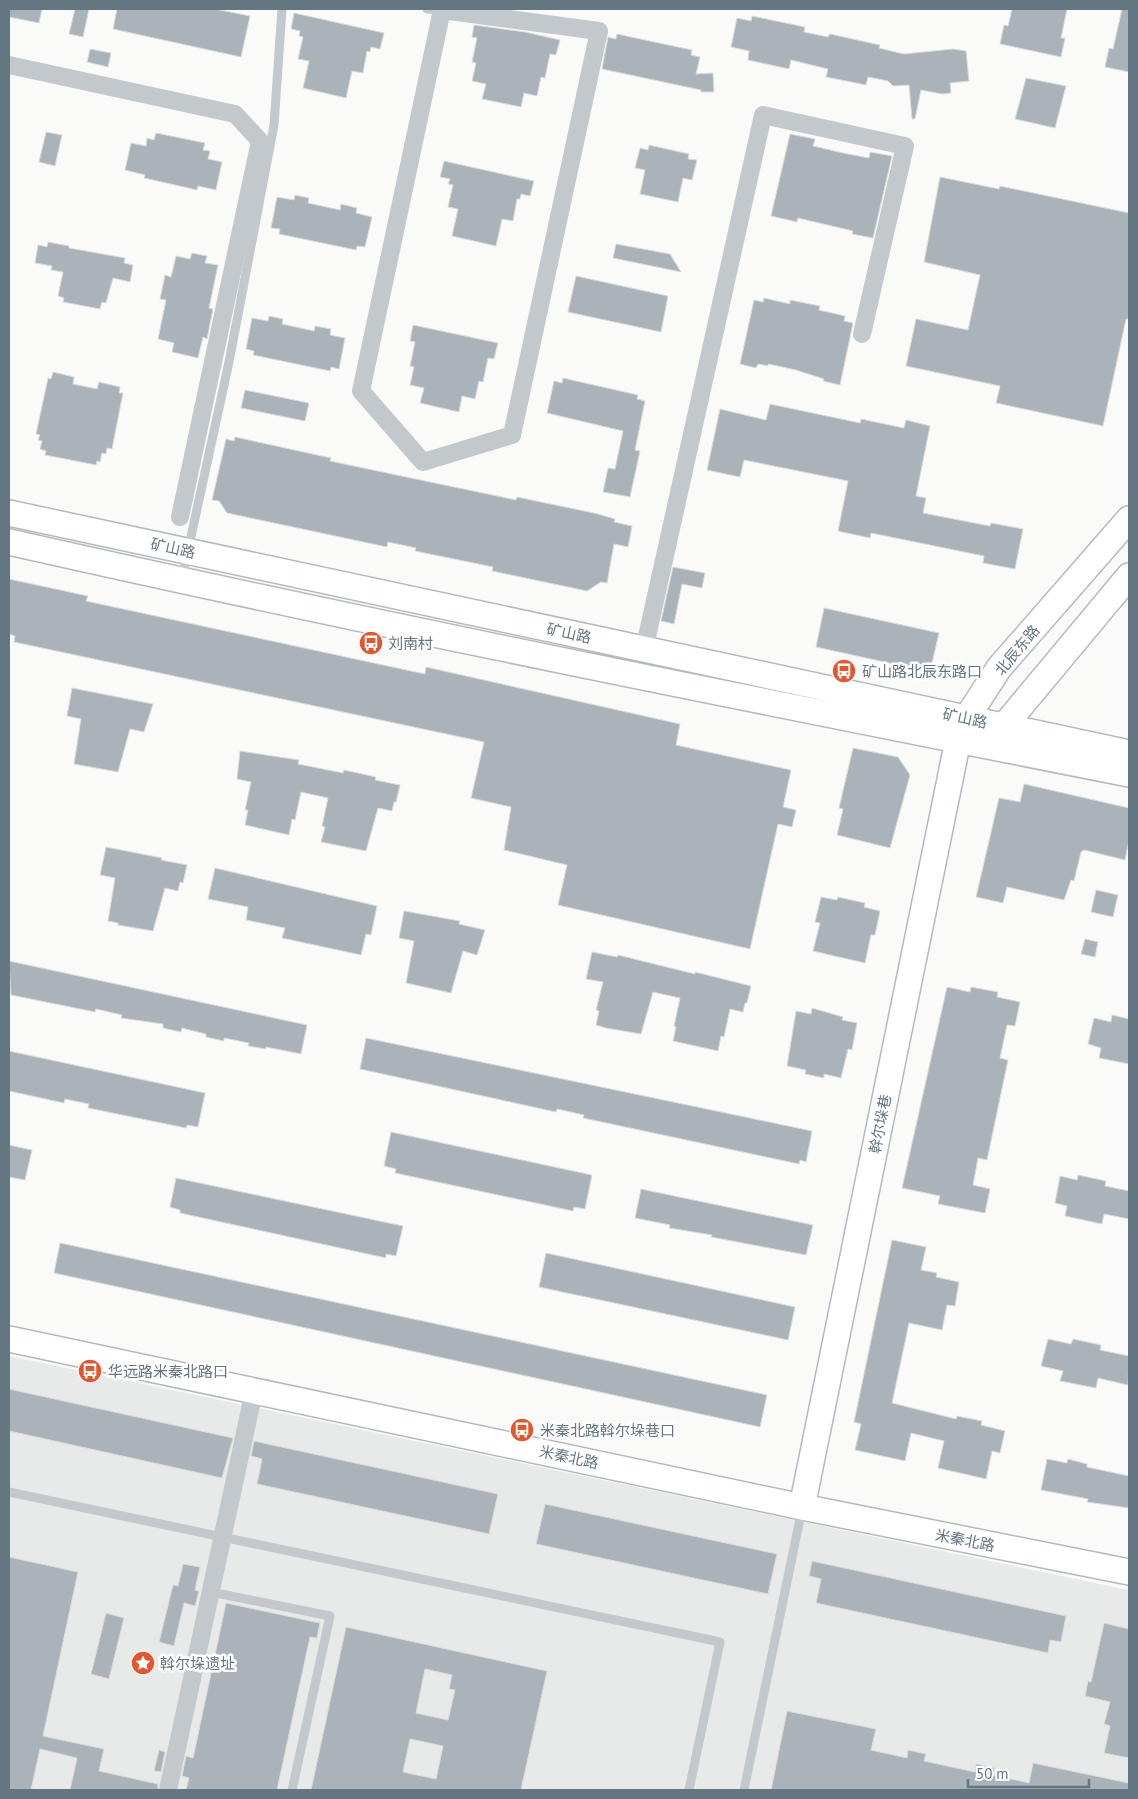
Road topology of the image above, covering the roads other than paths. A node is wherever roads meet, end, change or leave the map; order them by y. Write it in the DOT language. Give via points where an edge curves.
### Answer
graph roads {
  1 [pos="282,9"];
  2 [pos="435,9"];
  3 [pos="9,65"];
  4 [pos="862,334"];
  5 [pos="9,513"];
  6 [pos="180,517"];
  7 [pos="1129,519"];
  8 [pos="9,542"];
  9 [pos="188,552"];
  10 [pos="1129,576"];
  11 [pos="181,581"];
  12 [pos="644,650"];
  13 [pos="1004,726"];
  14 [pos="962,729"];
  15 [pos="1129,752"];
  16 [pos="1129,774"];
  17 [pos="9,1339"];
  18 [pos="254,1391"];
  19 [pos="9,1492"];
  20 [pos="802,1507"];
  21 [pos="222,1537"];
  22 [pos="1129,1572"];
  23 [pos="211,1592"];
  24 [pos="168,1790"];
  25 [pos="292,1790"];
  26 [pos="688,1790"];
  27 [pos="744,1790"];
  1 -- 9 [label="lane" via="274,124 229,362"];
  2 -- 2 [label="street" via="361,391 423,462 512,434 599,31"];
  3 -- 6 [label="street" via="235,114 260,141"];
  4 -- 12 [label="street" via="905,146 763,115"];
  5 -- 9 [label="street, 矿山路"];
  7 -- 14 [label="street, 北辰东路" via="1000,668"];
  8 -- 11 [label="street, 矿山路"];
  9 -- 11 [label="lane"];
  9 -- 12 [label="street, 矿山路"];
  10 -- 13 [label="street"];
  11 -- 14 [label="street, 矿山路" via="654,680"];
  12 -- 14 [label="street, 矿山路"];
  13 -- 14 [label="street"];
  13 -- 15 [label="street, 矿山路"];
  14 -- 16 [label="street, 矿山路"];
  14 -- 20 [label="street, 幹尔垛巷"];
  17 -- 18 [label="street, 米秦北路"];
  18 -- 20 [label="street, 米秦北路"];
  18 -- 21 [label="street"];
  19 -- 21 [label="lane"];
  20 -- 22 [label="street, 米秦北路"];
  20 -- 27 [label="lane"];
  21 -- 23 [label="street"];
  21 -- 26 [label="lane" via="720,1642"];
  23 -- 24 [label="street"];
  23 -- 25 [label="lane" via="330,1616"];
}
